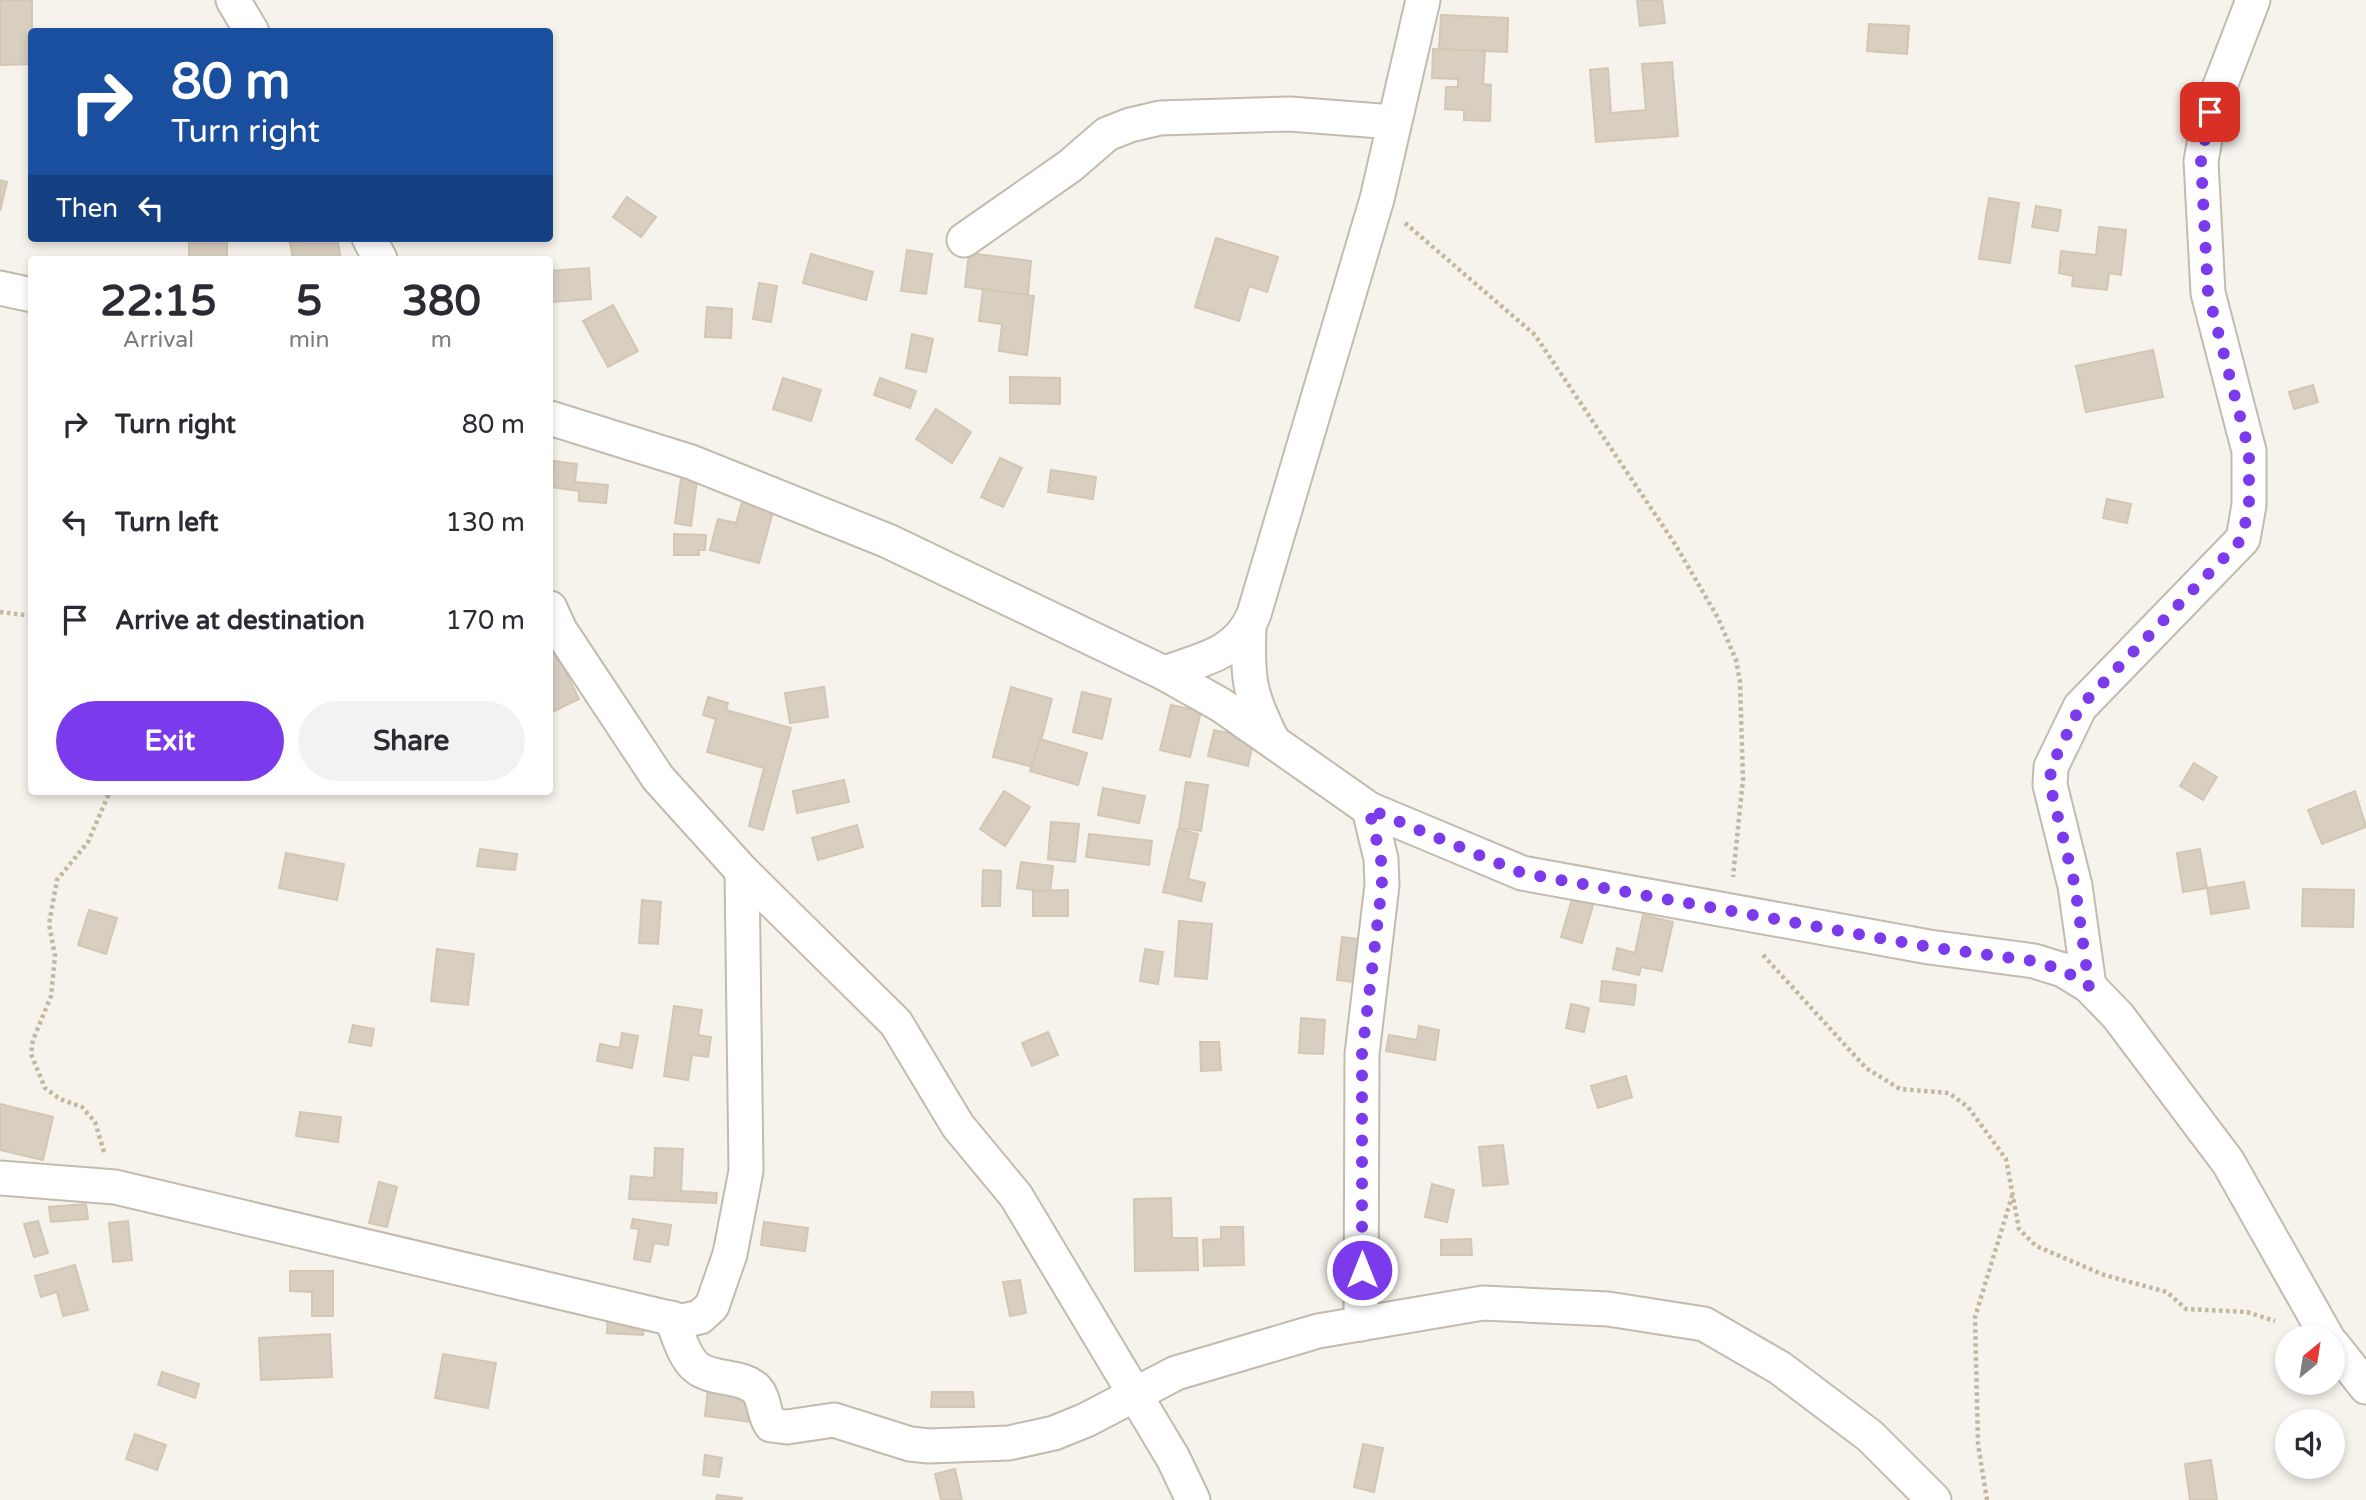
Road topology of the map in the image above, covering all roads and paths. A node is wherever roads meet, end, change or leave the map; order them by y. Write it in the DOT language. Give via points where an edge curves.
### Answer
graph roads {
  1 [pos="233,0"];
  2 [pos="1423,0"];
  3 [pos="2253,0"];
  4 [pos="250,28"];
  5 [pos="1393,122"];
  6 [pos="1377,199"];
  7 [pos="964,240"];
  8 [pos="0,288"];
  9 [pos="28,294"];
  10 [pos="553,419"];
  11 [pos="0,612"];
  12 [pos="553,615"];
  13 [pos="28,616"];
  14 [pos="1249,627"];
  15 [pos="1164,673"];
  16 [pos="1273,741"];
  17 [pos="108,795"];
  18 [pos="1369,809"];
  19 [pos="742,871"];
  20 [pos="1730,910"];
  21 [pos="2089,986"];
  22 [pos="0,1178"];
  23 [pos="115,1186"];
  24 [pos="2013,1192"];
  25 [pos="671,1318"];
  26 [pos="1361,1324"];
  27 [pos="2284,1324"];
  28 [pos="2320,1325"];
  29 [pos="2345,1360"];
  30 [pos="2366,1387"];
  31 [pos="1133,1394"];
  32 [pos="1194,1500"];
  33 [pos="1934,1500"];
  34 [pos="1987,1500"];
  1 -- 4 [label="street"];
  2 -- 5 [label="street"];
  3 -- 21 [label="street" via="2210,112 2201,161 2208,293 2249,451 2249,505 2242,539 2080,707 2051,767 2050,785 2075,886"];
  5 -- 6 [label="street"];
  5 -- 7 [label="street" via="1290,114 1160,118 1130,125 1107,134 1070,166"];
  6 -- 14 [label="street"];
  6 -- 20 [label="path" via="1535,335 1675,544 1718,618 1737,660 1740,682 1743,779"];
  8 -- 9 [label="street"];
  10 -- 15 [label="street" via="691,462 888,541"];
  11 -- 13 [label="path"];
  12 -- 19 [label="street" via="658,778"];
  14 -- 15 [label="street" via="1230,649"];
  14 -- 16 [label="street" via="1251,694"];
  15 -- 16 [label="street"];
  16 -- 18 [label="street"];
  17 -- 23 [label="path" via="88,842 57,880 49,924 55,956 51,996 31,1054 45,1088 82,1107 95,1122"];
  18 -- 20 [label="street" via="1522,873"];
  18 -- 26 [label="street" via="1382,885 1362,1054"];
  19 -- 25 [label="street" via="746,1171 730,1254 712,1306 692,1320"];
  19 -- 31 [label="street" via="896,1023 958,1126 1016,1196"];
  20 -- 21 [label="street" via="1929,947 2034,961 2063,970"];
  20 -- 24 [label="path" via="1753,944 1866,1068 1900,1089 1949,1093 1968,1107 2006,1159"];
  21 -- 28 [label="street" via="2118,1016 2228,1161"];
  22 -- 23 [label="street"];
  23 -- 25 [label="street"];
  24 -- 27 [label="path" via="2019,1229 2036,1246 2104,1275 2167,1292 2186,1309 2247,1312"];
  24 -- 34 [label="path" via="1975,1317 1978,1444"];
  25 -- 31 [label="street" via="696,1367 754,1387 765,1416 778,1427 834,1420 910,1444 1009,1443 1054,1433"];
  26 -- 31 [label="street" via="1318,1331 1176,1373"];
  26 -- 33 [label="street" via="1483,1303 1608,1310 1704,1324 1780,1367 1870,1436"];
  29 -- 30 [label="street"];
  31 -- 32 [label="street"];
}
